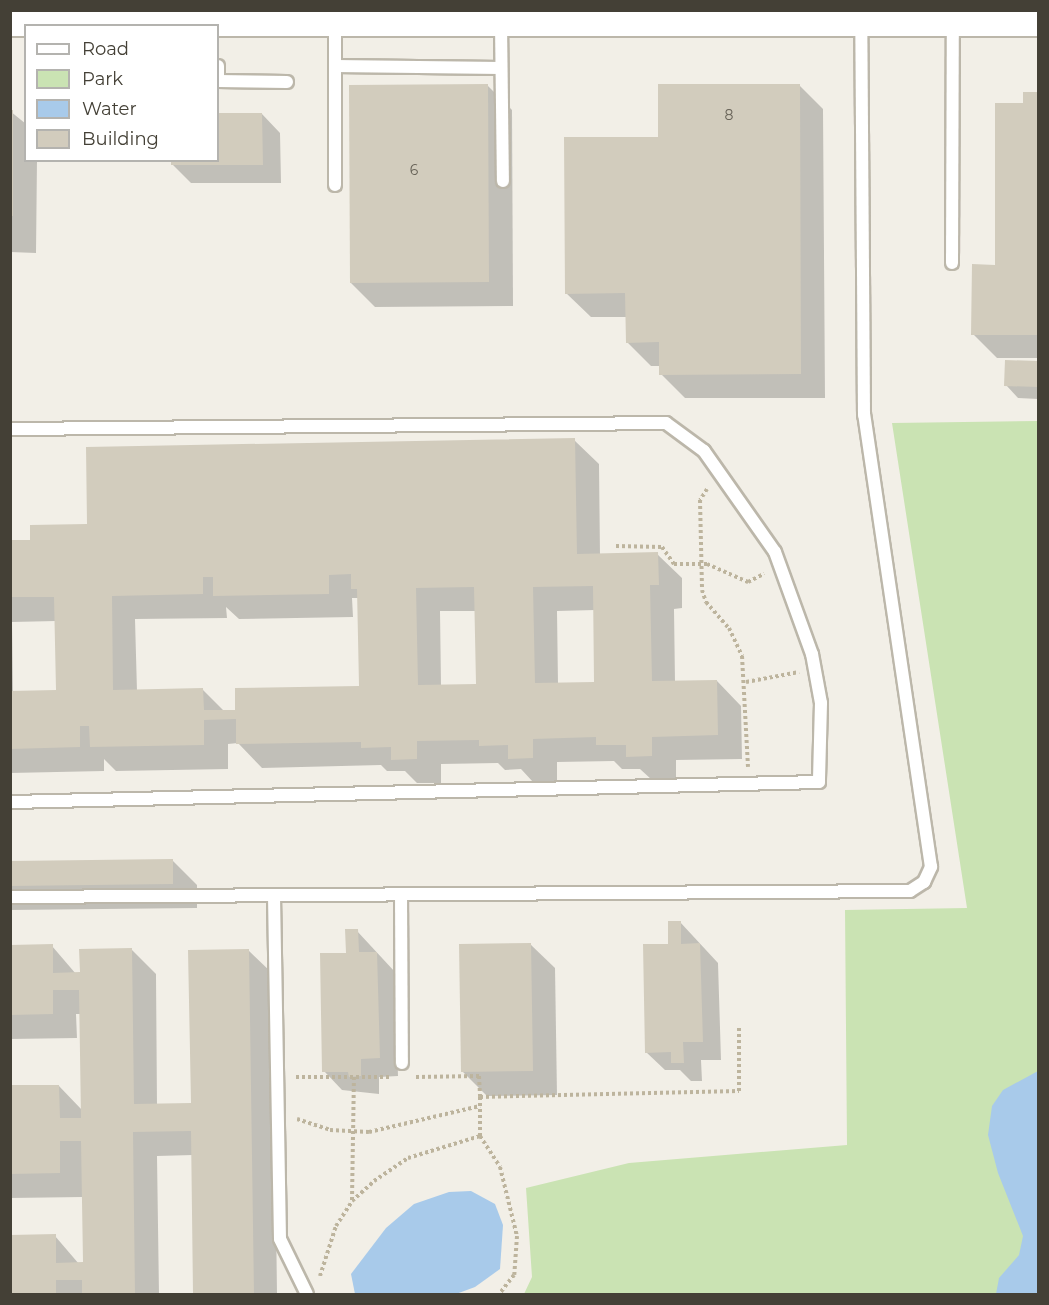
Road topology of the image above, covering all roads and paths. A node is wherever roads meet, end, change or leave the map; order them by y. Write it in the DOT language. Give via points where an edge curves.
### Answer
graph roads {
  1 [pos="287,17"];
  2 [pos="417,17"];
  3 [pos="660,17"];
  4 [pos="335,24"];
  5 [pos="501,24"];
  6 [pos="861,24"];
  7 [pos="953,24"];
  8 [pos="1038,24"];
  9 [pos="219,25"];
  10 [pos="335,66"];
  11 [pos="501,68"];
  12 [pos="219,81"];
  13 [pos="287,82"];
  14 [pos="503,181"];
  15 [pos="335,185"];
  16 [pos="952,263"];
  17 [pos="10,429"];
  18 [pos="723,474"];
  19 [pos="616,546"];
  20 [pos="702,564"];
  21 [pos="781,566"];
  22 [pos="815,670"];
  23 [pos="746,681"];
  24 [pos="748,784"];
  25 [pos="10,802"];
  26 [pos="401,894"];
  27 [pos="274,896"];
  28 [pos="10,897"];
  29 [pos="739,1026"];
  30 [pos="402,1063"];
  31 [pos="277,1077"];
  32 [pos="354,1077"];
  33 [pos="402,1077"];
  34 [pos="413,1077"];
  35 [pos="480,1096"];
  36 [pos="480,1106"];
  37 [pos="278,1109"];
  38 [pos="353,1132"];
  39 [pos="480,1136"];
  40 [pos="352,1201"];
  41 [pos="318,1283"];
  42 [pos="307,1294"];
  43 [pos="500,1294"];
  1 -- 4 [label="street"];
  1 -- 9 [label="street"];
  2 -- 4 [label="street"];
  2 -- 5 [label="street"];
  3 -- 5 [label="street"];
  3 -- 6 [label="street"];
  4 -- 10 [label="lane"];
  5 -- 11 [label="lane"];
  6 -- 7 [label="street"];
  6 -- 26 [label="lane" via="864,415 931,867 924,882 910,891"];
  7 -- 8 [label="street"];
  7 -- 16 [label="lane"];
  10 -- 11 [label="lane"];
  10 -- 15 [label="lane"];
  11 -- 14 [label="lane"];
  12 -- 13 [label="lane"];
  17 -- 18 [label="lane" via="666,423 704,451"];
  18 -- 20 [label="path" via="700,500"];
  18 -- 21 [label="lane"];
  19 -- 20 [label="path" via="662,547 674,564"];
  20 -- 21 [label="path" via="748,582"];
  20 -- 23 [label="path" via="706,602 734,637"];
  21 -- 22 [label="lane"];
  22 -- 23 [label="path"];
  22 -- 24 [label="lane" via="821,703 819,782"];
  23 -- 24 [label="path"];
  24 -- 25 [label="lane"];
  26 -- 27 [label="lane"];
  26 -- 30 [label="lane"];
  27 -- 28 [label="lane"];
  27 -- 31 [label="lane"];
  29 -- 35 [label="path" via="739,1090"];
  31 -- 32 [label="path"];
  31 -- 37 [label="lane"];
  32 -- 33 [label="path"];
  32 -- 38 [label="path"];
  34 -- 35 [label="path" via="479,1076"];
  35 -- 36 [label="path"];
  36 -- 38 [label="path" via="381,1130"];
  36 -- 39 [label="path"];
  37 -- 38 [label="path" via="310,1125"];
  37 -- 42 [label="lane" via="280,1239"];
  38 -- 40 [label="path"];
  39 -- 40 [label="path" via="408,1158 390,1168"];
  39 -- 43 [label="path" via="500,1167 517,1236 514,1275"];
  40 -- 41 [label="path" via="327,1245"];
}
